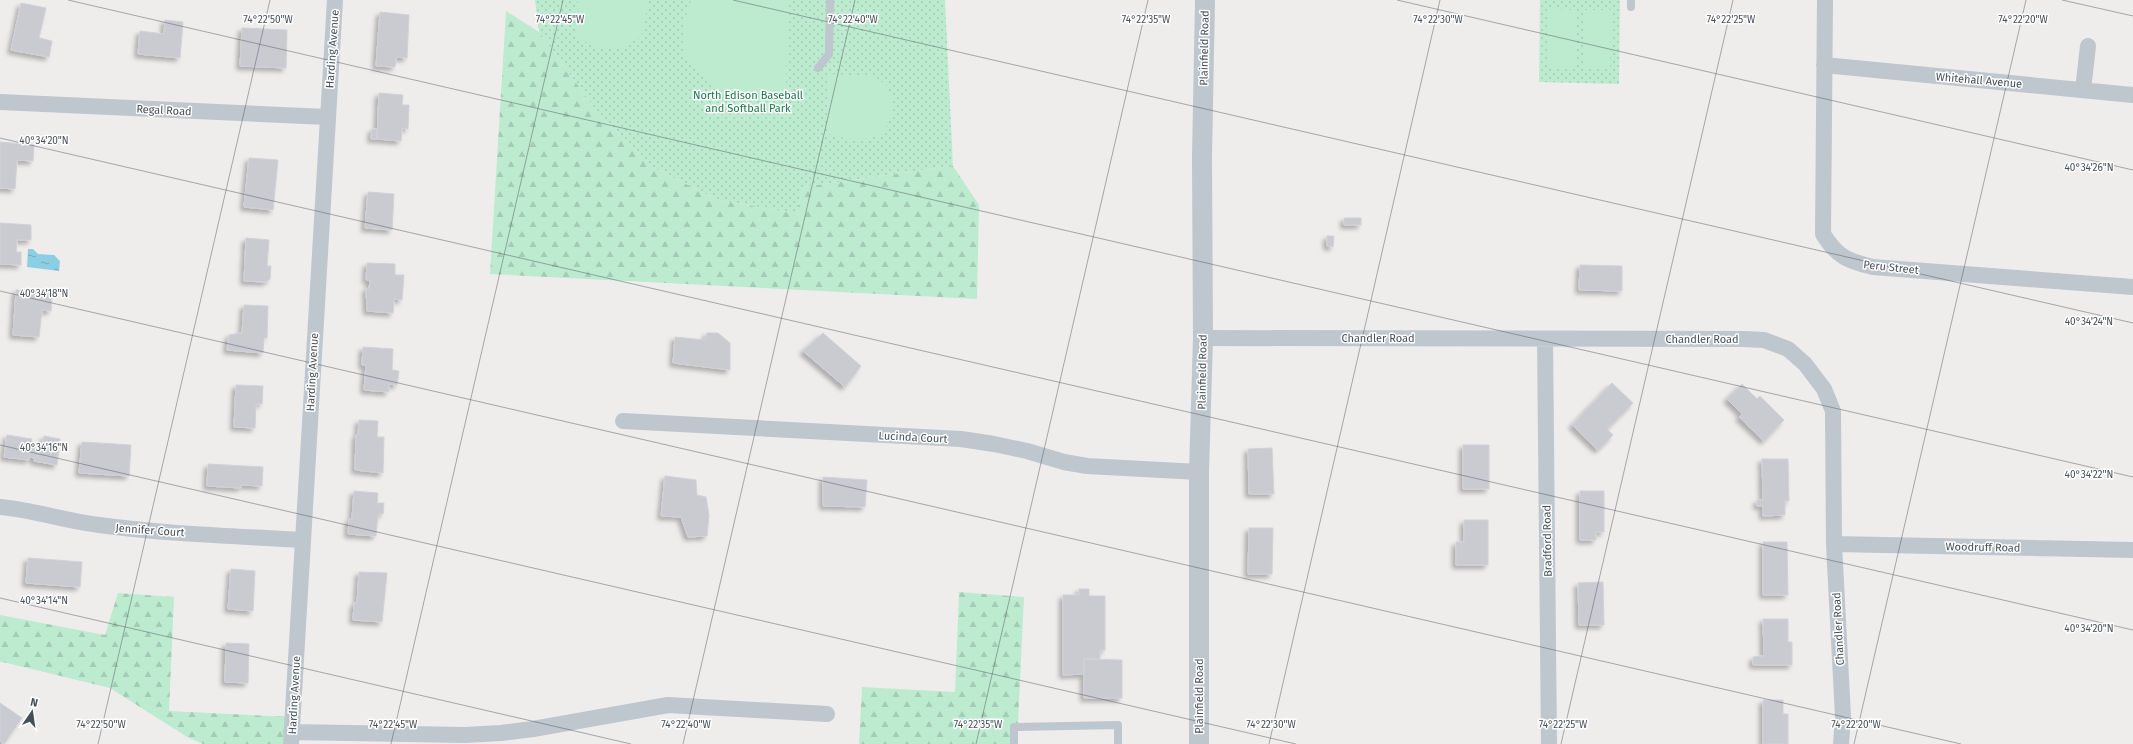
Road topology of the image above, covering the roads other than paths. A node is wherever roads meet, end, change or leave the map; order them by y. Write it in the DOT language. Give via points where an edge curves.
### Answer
graph roads {
  1 [pos="335,0"];
  2 [pos="830,0"];
  3 [pos="1205,0"];
  4 [pos="1825,0"];
  5 [pos="2088,46"];
  6 [pos="1824,65"];
  7 [pos="818,68"];
  8 [pos="2083,90"];
  9 [pos="2133,95"];
  10 [pos="0,102"];
  11 [pos="327,117"];
  12 [pos="2133,288"];
  13 [pos="1203,338"];
  14 [pos="1545,339"];
  15 [pos="623,421"];
  16 [pos="1199,472"];
  17 [pos="0,507"];
  18 [pos="302,540"];
  19 [pos="1834,544"];
  20 [pos="2133,550"];
  21 [pos="827,714"];
  22 [pos="291,738"];
  23 [pos="1014,744"];
  24 [pos="1118,744"];
  25 [pos="1199,744"];
  26 [pos="1549,744"];
  27 [pos="1842,744"];
  1 -- 11 [label="street, Harding Avenue"];
  2 -- 7 [label="lane" via="829,54"];
  3 -- 13 [label="street, Plainfield Road" via="1202,157"];
  4 -- 6 [label="street, Peru Street"];
  5 -- 8 [label="street"];
  6 -- 8 [label="street, Whitehall Avenue"];
  6 -- 12 [label="street, Peru Street" via="1823,234 1832,250 1850,262 1873,267"];
  8 -- 9 [label="street, Whitehall Avenue"];
  10 -- 11 [label="street, Regal Road"];
  11 -- 18 [label="street, Harding Avenue"];
  13 -- 14 [label="street, Chandler Road"];
  13 -- 16 [label="street, Plainfield Road"];
  14 -- 19 [label="street, Chandler Road" via="1743,339 1764,340 1788,349 1806,364 1824,389 1833,411"];
  14 -- 26 [label="street, Bradford Road"];
  15 -- 16 [label="street, Lucinda Court" via="961,439 1027,451 1087,466"];
  16 -- 25 [label="street, Plainfield Road"];
  17 -- 18 [label="street, Jennifer Court" via="69,521 135,529"];
  18 -- 22 [label="street, Harding Avenue"];
  19 -- 20 [label="street, Woodruff Road"];
  19 -- 27 [label="street, Chandler Road" via="1843,718"];
  21 -- 22 [label="street" via="668,705 501,733"];
  23 -- 24 [label="lane" via="1014,726 1118,725"];
}
